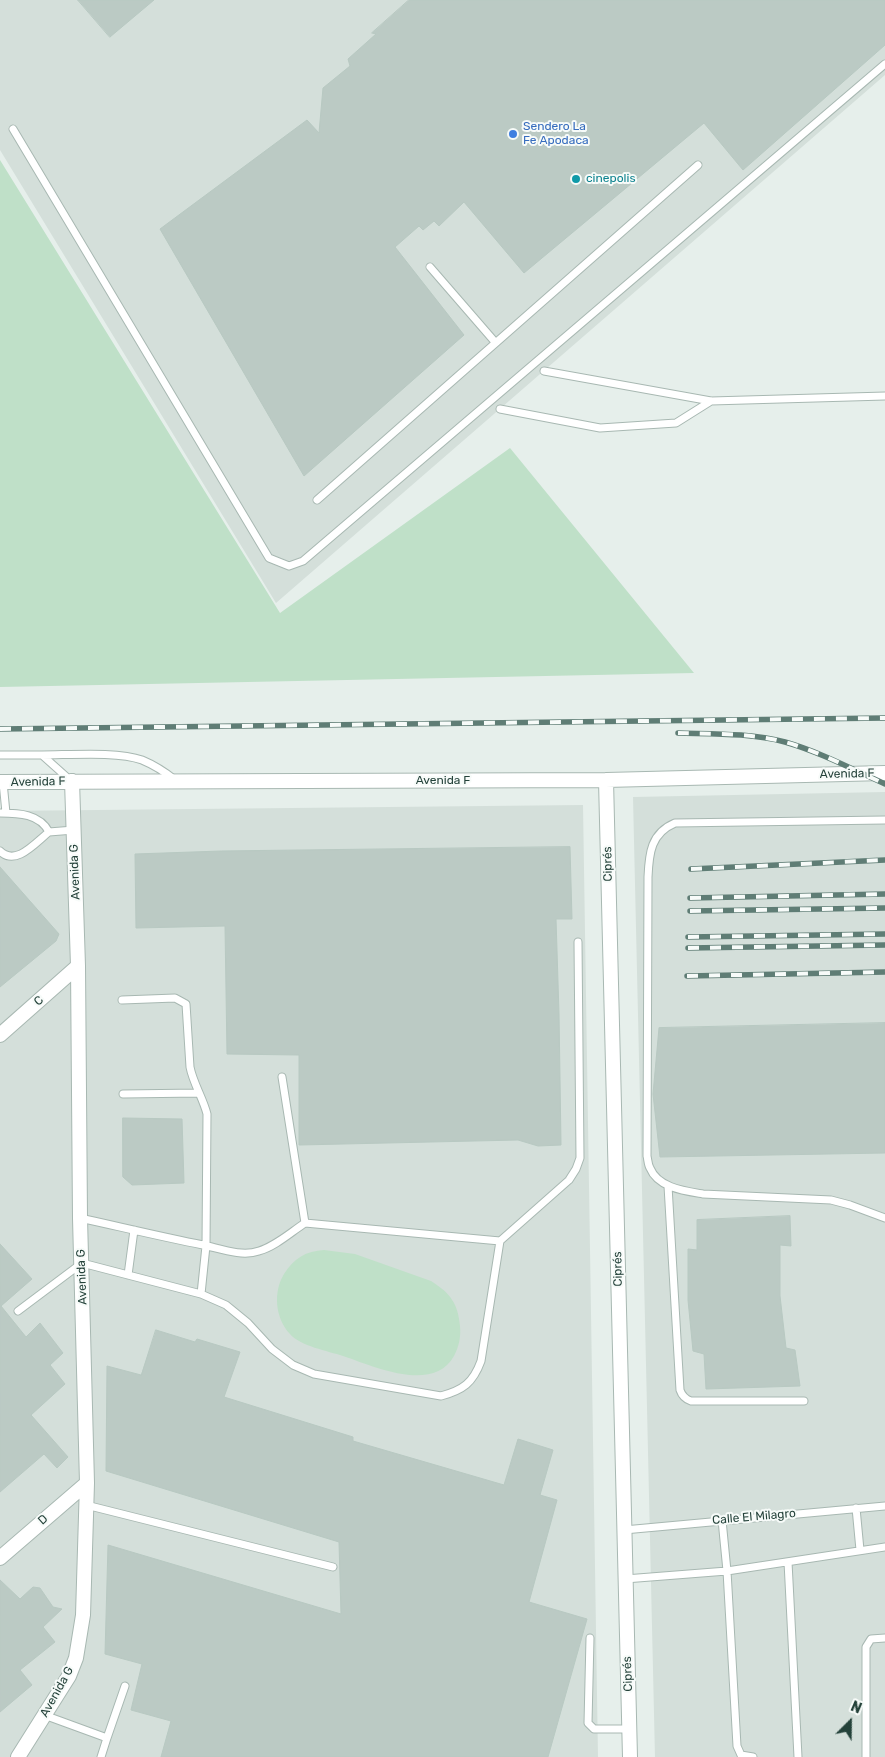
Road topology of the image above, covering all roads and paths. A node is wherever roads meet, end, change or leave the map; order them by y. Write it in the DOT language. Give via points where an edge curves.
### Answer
graph roads {
  1 [pos="885,64"];
  2 [pos="14,129"];
  3 [pos="698,165"];
  4 [pos="430,267"];
  5 [pos="495,342"];
  6 [pos="544,371"];
  7 [pos="885,396"];
  8 [pos="711,401"];
  9 [pos="500,409"];
  10 [pos="316,500"];
  11 [pos="42,755"];
  12 [pos="0,756"];
  13 [pos="885,773"];
  14 [pos="606,780"];
  15 [pos="72,781"];
  16 [pos="177,781"];
  17 [pos="2,782"];
  18 [pos="3,813"];
  19 [pos="885,820"];
  20 [pos="74,830"];
  21 [pos="49,832"];
  22 [pos="0,851"];
  23 [pos="578,942"];
  24 [pos="78,966"];
  25 [pos="122,1000"];
  26 [pos="0,1035"];
  27 [pos="282,1077"];
  28 [pos="199,1093"];
  29 [pos="123,1094"];
  30 [pos="668,1186"];
  31 [pos="80,1218"];
  32 [pos="885,1218"];
  33 [pos="304,1223"];
  34 [pos="134,1230"];
  35 [pos="500,1241"];
  36 [pos="206,1246"];
  37 [pos="82,1263"];
  38 [pos="128,1275"];
  39 [pos="202,1294"];
  40 [pos="18,1311"];
  41 [pos="804,1401"];
  42 [pos="87,1483"];
  43 [pos="86,1505"];
  44 [pos="885,1506"];
  45 [pos="856,1508"];
  46 [pos="722,1520"];
  47 [pos="624,1530"];
  48 [pos="885,1547"];
  49 [pos="860,1550"];
  50 [pos="0,1558"];
  51 [pos="788,1562"];
  52 [pos="333,1567"];
  53 [pos="727,1571"];
  54 [pos="625,1579"];
  55 [pos="590,1638"];
  56 [pos="885,1638"];
  57 [pos="125,1686"];
  58 [pos="44,1715"];
  59 [pos="630,1729"];
  60 [pos="108,1738"];
  61 [pos="18,1757"];
  62 [pos="101,1757"];
  63 [pos="630,1757"];
  64 [pos="753,1757"];
  65 [pos="798,1757"];
  66 [pos="866,1757"];
  1 -- 2 [label="lane" via="303,561 289,566 270,558"];
  3 -- 5 [label="lane"];
  4 -- 5 [label="lane"];
  5 -- 10 [label="lane"];
  6 -- 8 [label="lane"];
  7 -- 8 [label="lane"];
  8 -- 9 [label="lane" via="676,423 600,428"];
  11 -- 12 [label="lane"];
  11 -- 15 [label="lane"];
  11 -- 16 [label="lane" via="119,755 141,760"];
  13 -- 14 [label="street, Avenida F"];
  14 -- 16 [label="street, Avenida F"];
  14 -- 47 [label="street, Ciprés"];
  15 -- 16 [label="street, Avenida F"];
  15 -- 17 [label="street, Avenida F"];
  15 -- 20 [label="street, Avenida G"];
  17 -- 18 [label="lane"];
  18 -- 21 [label="lane" via="37,818"];
  19 -- 30 [label="lane" via="675,823 657,836 652,846 648,877 647,1156 656,1178"];
  20 -- 21 [label="lane"];
  20 -- 24 [label="street, Avenida G"];
  21 -- 22 [label="lane" via="20,856 10,857"];
  23 -- 35 [label="lane" via="580,1158 569,1180"];
  24 -- 26 [label="street, C"];
  24 -- 31 [label="street, Avenida G"];
  25 -- 28 [label="lane" via="175,998 186,1004 188,1058"];
  27 -- 33 [label="lane"];
  28 -- 29 [label="lane"];
  28 -- 36 [label="lane" via="207,1114"];
  30 -- 32 [label="lane" via="703,1194 831,1200"];
  30 -- 41 [label="lane" via="682,1395 691,1401"];
  31 -- 34 [label="lane"];
  31 -- 37 [label="street, Avenida G"];
  33 -- 35 [label="lane"];
  33 -- 36 [label="lane" via="259,1251 232,1252"];
  34 -- 36 [label="lane"];
  34 -- 38 [label="lane"];
  35 -- 39 [label="lane" via="482,1361 468,1384 441,1396 314,1374 293,1365 272,1349 226,1305"];
  36 -- 39 [label="lane"];
  37 -- 38 [label="lane"];
  37 -- 40 [label="lane"];
  37 -- 42 [label="street, Avenida G"];
  38 -- 39 [label="lane"];
  42 -- 43 [label="street, Avenida G"];
  42 -- 50 [label="street, D"];
  43 -- 52 [label="lane"];
  43 -- 58 [label="street, Avenida G" via="80,1639 69,1676"];
  44 -- 45 [label="lane, Calle El Milagro"];
  45 -- 46 [label="lane, Calle El Milagro"];
  45 -- 49 [label="lane"];
  46 -- 47 [label="lane, Calle El Milagro"];
  46 -- 53 [label="lane"];
  47 -- 54 [label="street, Ciprés"];
  48 -- 49 [label="lane"];
  49 -- 51 [label="lane"];
  51 -- 53 [label="lane"];
  51 -- 65 [label="lane"];
  53 -- 54 [label="lane"];
  53 -- 64 [label="lane" via="737,1746 742,1755"];
  54 -- 59 [label="street, Ciprés"];
  55 -- 59 [label="lane" via="588,1723 594,1729"];
  56 -- 66 [label="lane" via="868,1641 866,1647"];
  57 -- 60 [label="lane"];
  58 -- 60 [label="lane"];
  58 -- 61 [label="street, Avenida G"];
  59 -- 63 [label="street, Ciprés"];
  60 -- 62 [label="lane"];
}
